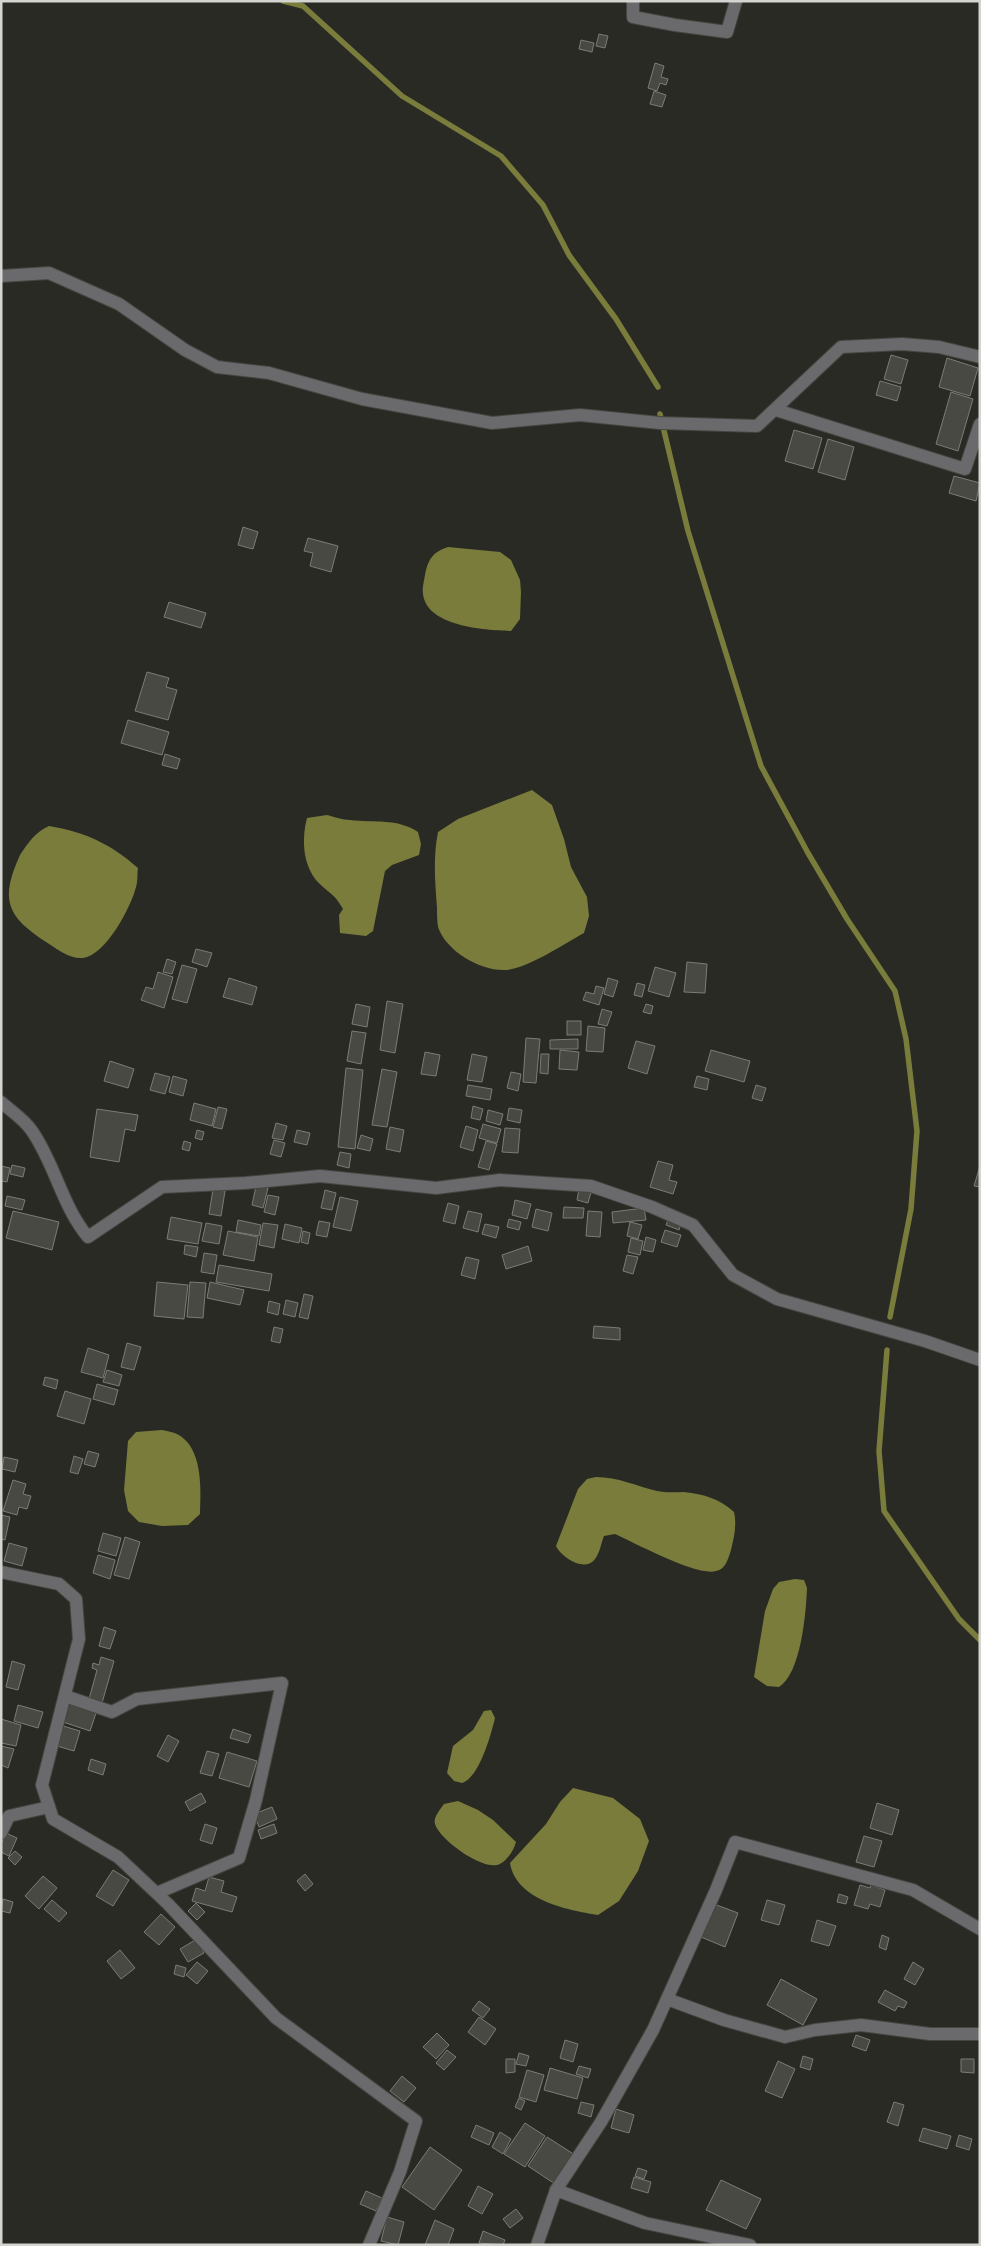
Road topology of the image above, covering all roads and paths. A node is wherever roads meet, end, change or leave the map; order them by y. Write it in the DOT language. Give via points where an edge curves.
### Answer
graph roads {
  1 [pos="633,1"];
  2 [pos="736,1"];
  3 [pos="1,276"];
  4 [pos="980,357"];
  5 [pos="776,410"];
  6 [pos="980,424"];
  7 [pos="1,1102"];
  8 [pos="980,1360"];
  9 [pos="1,1572"];
  10 [pos="65,1696"];
  11 [pos="49,1807"];
  12 [pos="1,1832"];
  13 [pos="157,1893"];
  14 [pos="980,1929"];
  15 [pos="667,1999"];
  16 [pos="980,2034"];
  17 [pos="556,2190"];
  18 [pos="369,2245"];
  19 [pos="536,2245"];
  20 [pos="750,2245"];
  1 -- 2 [label="street" via="633,16 727,32"];
  3 -- 5 [label="street" via="49,273 119,304 185,350 217,367 269,373 362,399 492,423 580,415 660,423 757,426"];
  4 -- 5 [label="street" via="939,347 902,344 841,347"];
  5 -- 6 [label="street" via="965,469"];
  7 -- 8 [label="street" via="31,1129 76,1222 88,1237 162,1187 320,1176 436,1188 500,1180 591,1186 652,1206 693,1225 733,1275 777,1299"];
  9 -- 10 [label="street" via="59,1584 76,1599 79,1639"];
  10 -- 11 [label="street" via="42,1785"];
  10 -- 13 [label="street" via="112,1712 137,1699 282,1683 256,1800 239,1858"];
  11 -- 12 [label="street" via="9,1816"];
  11 -- 13 [label="street" via="53,1820 118,1857"];
  13 -- 18 [label="street" via="276,2018 416,2121 400,2172"];
  14 -- 15 [label="street" via="913,1890 735,1842"];
  15 -- 16 [label="street" via="724,2020 785,2037 861,2025 930,2034"];
  15 -- 17 [label="street" via="602,2122"];
  17 -- 19 [label="street"];
  17 -- 20 [label="street" via="645,2223"];
}
